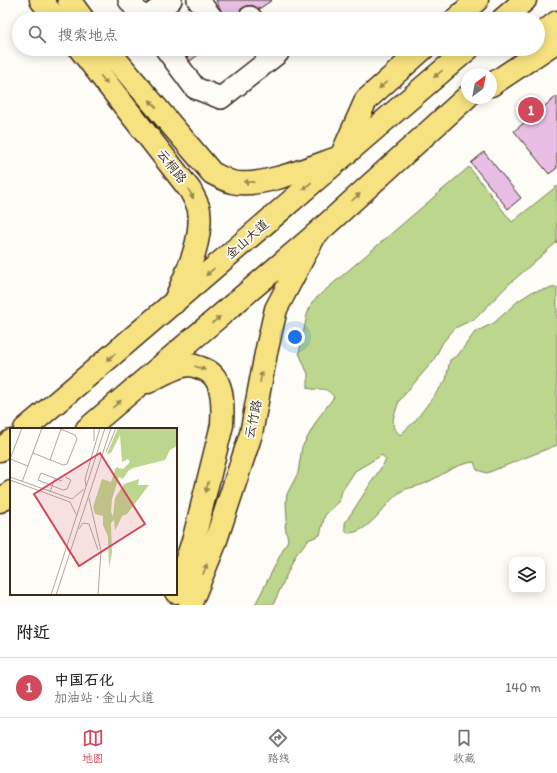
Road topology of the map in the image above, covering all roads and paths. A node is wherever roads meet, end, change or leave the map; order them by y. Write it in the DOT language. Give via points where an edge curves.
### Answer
graph roads {
  1 [pos="42,0"];
  2 [pos="69,0"];
  3 [pos="129,0"];
  4 [pos="171,0"];
  5 [pos="198,0"];
  6 [pos="477,0"];
  7 [pos="525,0"];
  8 [pos="51,12"];
  9 [pos="78,12"];
  10 [pos="138,12"];
  11 [pos="154,12"];
  12 [pos="207,12"];
  13 [pos="464,12"];
  14 [pos="511,12"];
  15 [pos="557,22"];
  16 [pos="545,31"];
  17 [pos="557,41"];
  18 [pos="545,49"];
  19 [pos="85,56"];
  20 [pos="113,56"];
  21 [pos="171,56"];
  22 [pos="274,56"];
  23 [pos="415,56"];
  24 [pos="460,56"];
  25 [pos="514,56"];
  26 [pos="534,56"];
  27 [pos="497,70"];
  28 [pos="497,81"];
  29 [pos="462,104"];
  30 [pos="340,157"];
  31 [pos="315,235"];
  32 [pos="174,303"];
  33 [pos="138,386"];
  34 [pos="26,428"];
  35 [pos="88,428"];
  36 [pos="10,442"];
  37 [pos="0,450"];
  38 [pos="10,493"];
  39 [pos="0,501"];
  40 [pos="177,590"];
  41 [pos="175,595"];
  42 [pos="170,605"];
  43 [pos="190,605"];
  1 -- 8 [label="main road"];
  2 -- 9 [label="main road"];
  3 -- 10 [label="lane"];
  4 -- 11 [label="lane"];
  5 -- 12 [label="lane"];
  6 -- 13 [label="main road"];
  7 -- 14 [label="main road"];
  15 -- 16 [label="main road"];
  17 -- 18 [label="main road"];
  19 -- 32 [label="main road, 云桐路, one-way" via="190,190 198,209 198,235 191,263"];
  30 -- 20 [label="main road, 云桐路, one-way" via="277,178 255,182 233,182 212,173"];
  21 -- 22 [label="lane" via="195,88 220,98"];
  23 -- 30 [label="main road, one-way" via="366,100"];
  24 -- 30 [label="main road, 金山大道, one-way"];
  25 -- 27 [label="main road"];
  26 -- 28 [label="main road"];
  31 -- 29 [label="main road, one-way"];
  30 -- 32 [label="main road, 金山大道, one-way"];
  33 -- 31 [label="main road, one-way"];
  43 -- 31 [label="main road, 云竹路, one-way" via="214,546 251,434 276,309"];
  32 -- 34 [label="main road, 金山大道, one-way"];
  35 -- 33 [label="main road, one-way"];
  33 -- 40 [label="main road, one-way" via="176,368 190,365 205,369 215,378 220,390 223,407 222,426 194,538"];
  36 -- 37 [label="main road"];
  38 -- 39 [label="main road"];
  41 -- 42 [label="main road"];
}
